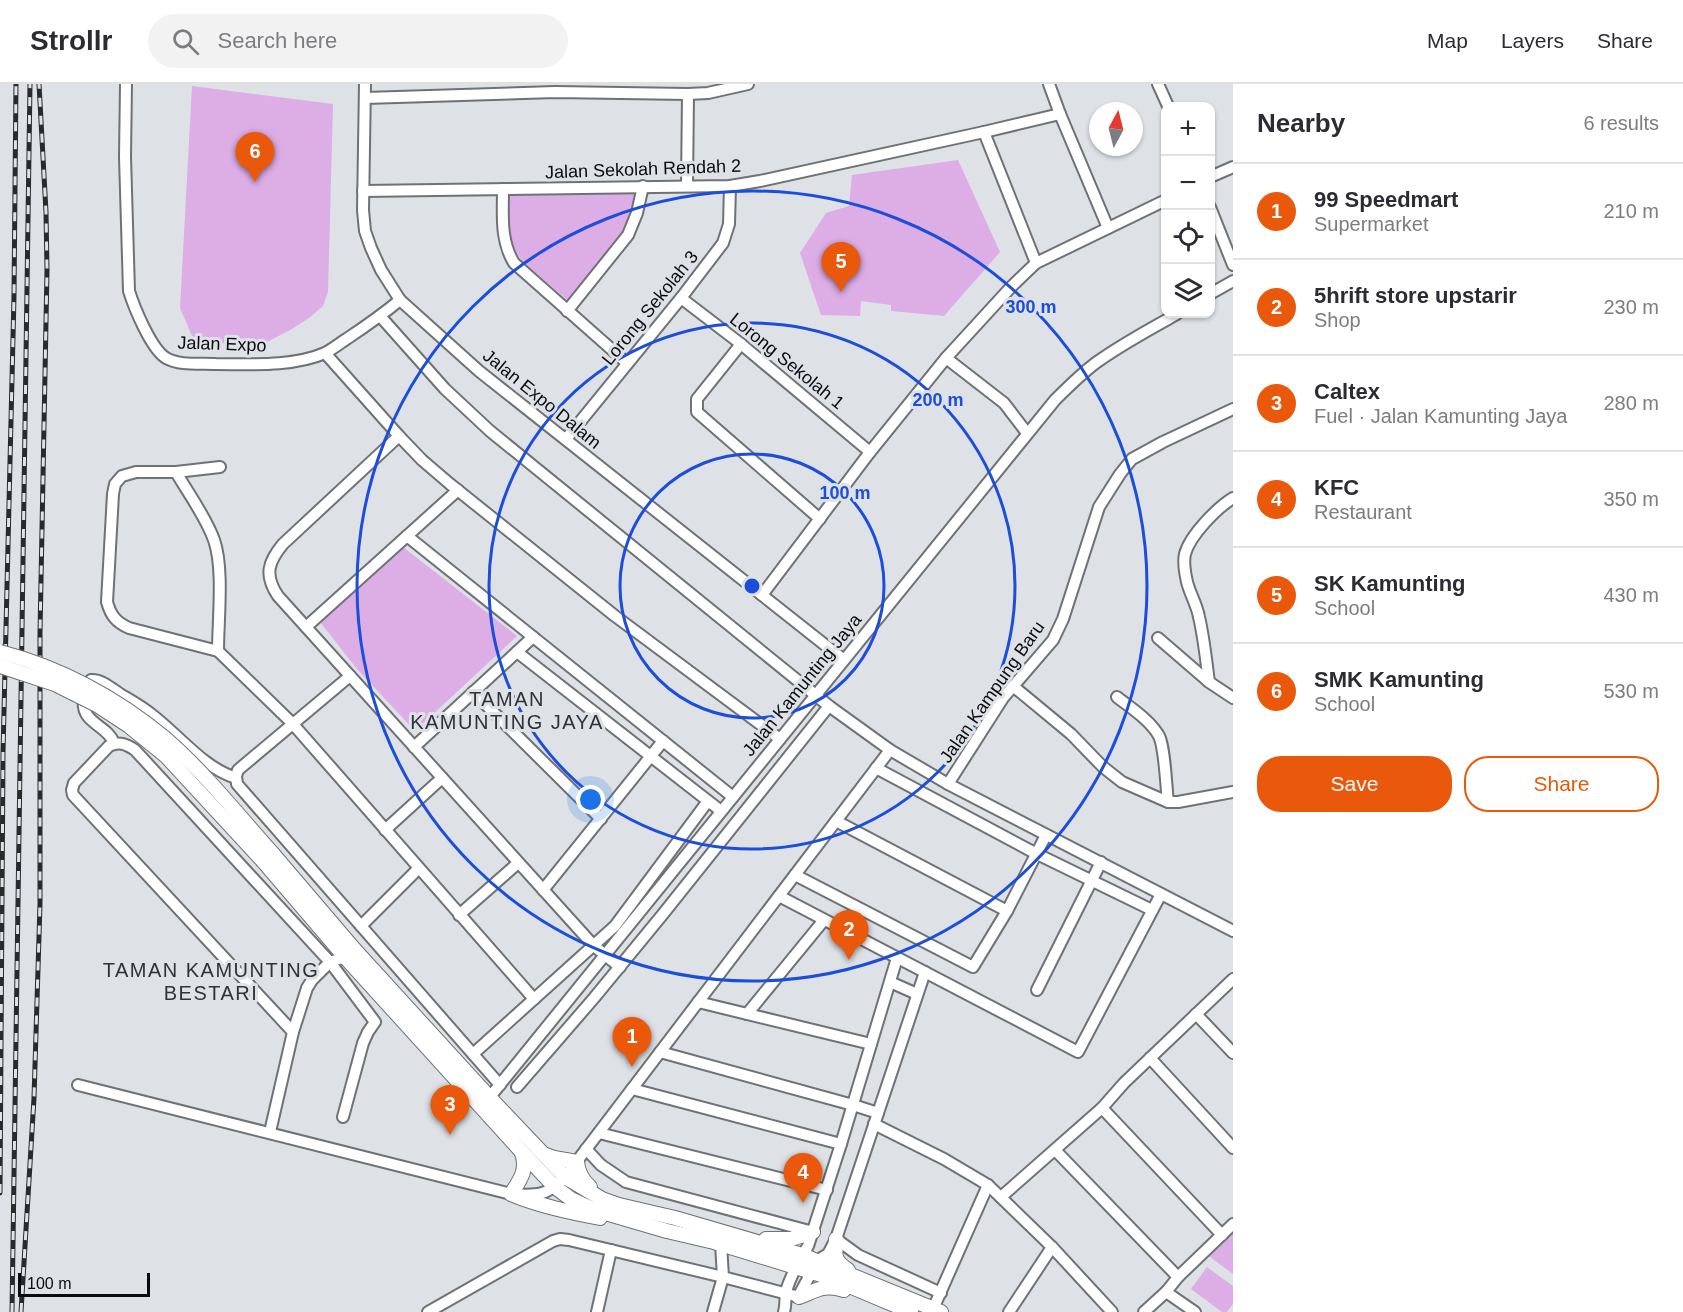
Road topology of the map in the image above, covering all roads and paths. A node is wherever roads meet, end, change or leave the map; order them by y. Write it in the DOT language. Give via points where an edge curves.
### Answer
graph roads {
  1 [pos="126,84"];
  2 [pos="365,84"];
  3 [pos="748,84"];
  4 [pos="1049,84"];
  5 [pos="1158,84"];
  6 [pos="555,88"];
  7 [pos="688,94"];
  8 [pos="365,98"];
  9 [pos="1166,102"];
  10 [pos="1060,114"];
  11 [pos="984,132"];
  12 [pos="1233,167"];
  13 [pos="1215,175"];
  14 [pos="643,186"];
  15 [pos="687,186"];
  16 [pos="730,186"];
  17 [pos="503,189"];
  18 [pos="363,191"];
  19 [pos="1161,202"];
  20 [pos="1211,210"];
  21 [pos="1108,228"];
  22 [pos="1036,263"];
  23 [pos="1233,266"];
  24 [pos="1233,281"];
  25 [pos="1215,291"];
  26 [pos="681,298"];
  27 [pos="400,300"];
  28 [pos="567,311"];
  29 [pos="380,316"];
  30 [pos="1170,318"];
  31 [pos="741,344"];
  32 [pos="325,353"];
  33 [pos="946,358"];
  34 [pos="627,363"];
  35 [pos="1233,409"];
  36 [pos="1027,433"];
  37 [pos="399,436"];
  38 [pos="566,439"];
  39 [pos="870,452"];
  40 [pos="220,467"];
  41 [pos="176,472"];
  42 [pos="458,490"];
  43 [pos="1233,498"];
  44 [pos="820,519"];
  45 [pos="407,536"];
  46 [pos="762,595"];
  47 [pos="306,627"];
  48 [pos="533,637"];
  49 [pos="1158,638"];
  50 [pos="218,651"];
  51 [pos="0,652"];
  52 [pos="517,652"];
  53 [pos="844,660"];
  54 [pos="0,666"];
  55 [pos="350,676"];
  56 [pos="1209,682"];
  57 [pos="1013,686"];
  58 [pos="473,692"];
  59 [pos="815,695"];
  60 [pos="1117,696"];
  61 [pos="1233,698"];
  62 [pos="829,706"];
  63 [pos="292,723"];
  64 [pos="780,739"];
  65 [pos="663,741"];
  66 [pos="114,743"];
  67 [pos="414,747"];
  68 [pos="890,750"];
  69 [pos="651,756"];
  70 [pos="876,768"];
  71 [pos="236,778"];
  72 [pos="442,778"];
  73 [pos="948,784"];
  74 [pos="1233,792"];
  75 [pos="733,797"];
  76 [pos="708,801"];
  77 [pos="1168,802"];
  78 [pos="721,811"];
  79 [pos="601,819"];
  80 [pos="836,821"];
  81 [pos="385,830"];
  82 [pos="1046,835"];
  83 [pos="1035,853"];
  84 [pos="268,857"];
  85 [pos="1101,862"];
  86 [pos="518,863"];
  87 [pos="418,868"];
  88 [pos="795,875"];
  89 [pos="1091,880"];
  90 [pos="543,890"];
  91 [pos="1161,894"];
  92 [pos="779,896"];
  93 [pos="1152,910"];
  94 [pos="1007,911"];
  95 [pos="459,915"];
  96 [pos="824,920"];
  97 [pos="361,926"];
  98 [pos="1233,931"];
  99 [pos="594,946"];
  100 [pos="605,955"];
  101 [pos="345,957"];
  102 [pos="897,958"];
  103 [pos="330,962"];
  104 [pos="620,967"];
  105 [pos="926,972"];
  106 [pos="1233,979"];
  107 [pos="890,982"];
  108 [pos="1037,990"];
  109 [pos="917,994"];
  110 [pos="534,999"];
  111 [pos="698,1002"];
  112 [pos="747,1014"];
  113 [pos="1196,1014"];
  114 [pos="293,1032"];
  115 [pos="871,1044"];
  116 [pos="660,1052"];
  117 [pos="1233,1053"];
  118 [pos="473,1054"];
  119 [pos="1150,1058"];
  120 [pos="78,1085"];
  121 [pos="500,1085"];
  122 [pos="517,1087"];
  123 [pos="632,1089"];
  124 [pos="486,1103"];
  125 [pos="853,1105"];
  126 [pos="1102,1108"];
  127 [pos="344,1117"];
  128 [pos="876,1118"];
  129 [pos="270,1132"];
  130 [pos="599,1133"];
  131 [pos="842,1144"];
  132 [pos="1233,1148"];
  133 [pos="586,1149"];
  134 [pos="1055,1150"];
  135 [pos="521,1151"];
  136 [pos="542,1152"];
  137 [pos="577,1162"];
  138 [pos="565,1177"];
  139 [pos="988,1185"];
  140 [pos="555,1187"];
  141 [pos="827,1190"];
  142 [pos="511,1194"];
  143 [pos="1001,1197"];
  144 [pos="602,1198"];
  145 [pos="624,1217"];
  146 [pos="1233,1224"];
  147 [pos="705,1227"];
  148 [pos="813,1232"];
  149 [pos="1221,1235"];
  150 [pos="836,1239"];
  151 [pos="721,1244"];
  152 [pos="1052,1247"];
  153 [pos="611,1250"];
  154 [pos="800,1261"];
  155 [pos="815,1266"];
  156 [pos="723,1276"];
  157 [pos="856,1276"];
  158 [pos="1178,1277"];
  159 [pos="1166,1292"];
  160 [pos="941,1293"];
  161 [pos="789,1301"];
  162 [pos="897,1306"];
  163 [pos="937,1310"];
  164 [pos="428,1312"];
  165 [pos="597,1312"];
  166 [pos="713,1312"];
  167 [pos="911,1312"];
  168 [pos="1009,1312"];
  169 [pos="1112,1312"];
  170 [pos="1144,1312"];
  171 [pos="1195,1312"];
  1 -- 32 [label="street, Jalan Expo" via="129,291 157,350 181,363 236,364 300,361"];
  2 -- 8 [label="street, Jalan Expo Dalam"];
  3 -- 7 [label="street"];
  4 -- 10 [label="street"];
  5 -- 9 [label="street"];
  6 -- 7 [label="street"];
  6 -- 8 [label="street"];
  7 -- 15 [label="street"];
  8 -- 18 [label="street, Jalan Expo Dalam"];
  10 -- 11 [label="street, Jalan Sekolah Rendah 2"];
  10 -- 21 [label="street"];
  11 -- 16 [label="street, Jalan Sekolah Rendah 2"];
  11 -- 22 [label="street"];
  12 -- 13 [label="street"];
  14 -- 15 [label="street, Jalan Sekolah Rendah 2"];
  14 -- 17 [label="street, Jalan Sekolah Rendah 2"];
  14 -- 28 [label="street" via="628,236"];
  15 -- 16 [label="street, Jalan Sekolah Rendah 2"];
  16 -- 26 [label="street, Lorong Sekolah 3" via="727,235"];
  17 -- 18 [label="street, Jalan Sekolah Rendah 2"];
  17 -- 28 [label="street" via="504,240 508,252 514,263"];
  18 -- 27 [label="street, Jalan Expo Dalam" via="370,248"];
  19 -- 21 [label="street"];
  20 -- 23 [label="street"];
  21 -- 22 [label="street"];
  22 -- 33 [label="street"];
  24 -- 25 [label="street"];
  26 -- 31 [label="street, Lorong Sekolah 1"];
  26 -- 34 [label="street, Lorong Sekolah 3"];
  27 -- 29 [label="street, Jalan Expo"];
  27 -- 38 [label="street, Jalan Expo Dalam" via="479,371"];
  28 -- 34 [label="street"];
  29 -- 32 [label="street, Jalan Expo"];
  29 -- 59 [label="street" via="490,431"];
  30 -- 36 [label="street, Jalan Kamunting Jaya" via="1096,363 1055,400"];
  31 -- 39 [label="street, Lorong Sekolah 1"];
  31 -- 44 [label="street" via="697,399 697,412"];
  32 -- 37 [label="street"];
  33 -- 36 [label="street" via="1004,402"];
  33 -- 39 [label="street"];
  34 -- 38 [label="street, Lorong Sekolah 3"];
  35 -- 57 [label="street, Jalan Kampung Baru" via="1132,459 1120,474 1099,507 1053,640"];
  36 -- 53 [label="street, Jalan Kamunting Jaya"];
  37 -- 42 [label="street"];
  37 -- 47 [label="street" via="275,553 269,566 272,587"];
  38 -- 46 [label="street, Jalan Expo Dalam"];
  39 -- 44 [label="street"];
  40 -- 41 [label="street"];
  41 -- 50 [label="street" via="214,540 219,579"];
  41 -- 50 [label="street" via="136,472 122,476 115,484 107,602 110,614 129,628"];
  42 -- 45 [label="street"];
  42 -- 64 [label="street" via="615,616"];
  43 -- 56 [label="street" via="1198,531 1185,555 1184,569 1199,614"];
  44 -- 46 [label="street"];
  45 -- 47 [label="street"];
  45 -- 48 [label="street"];
  46 -- 53 [label="street, Jalan Expo Dalam"];
  47 -- 55 [label="street"];
  48 -- 52 [label="street"];
  48 -- 65 [label="street"];
  49 -- 56 [label="street"];
  50 -- 63 [label="street"];
  51 -- 84 [label="main road, bridge" via="60,673 107,696 137,717 198,770"];
  52 -- 58 [label="street"];
  52 -- 69 [label="street"];
  53 -- 59 [label="street, Jalan Kamunting Jaya"];
  54 -- 84 [label="main road, bridge" via="55,684 129,726 166,756"];
  55 -- 63 [label="street"];
  55 -- 67 [label="street"];
  56 -- 61 [label="street"];
  57 -- 73 [label="street, Jalan Kampung Baru"];
  57 -- 77 [label="street" via="1122,782"];
  58 -- 67 [label="street"];
  58 -- 79 [label="street"];
  59 -- 62 [label="street"];
  59 -- 64 [label="street, Jalan Kamunting Jaya"];
  60 -- 77 [label="street" via="1160,737"];
  62 -- 68 [label="street"];
  62 -- 104 [label="street"];
  63 -- 71 [label="street" via="238,770"];
  63 -- 81 [label="street"];
  64 -- 75 [label="street, Jalan Kamunting Jaya"];
  65 -- 69 [label="street"];
  65 -- 75 [label="street"];
  66 -- 71 [label="street" via="84,707 91,680 151,714 209,764"];
  66 -- 103 [label="street" via="135,750"];
  66 -- 114 [label="street" via="74,783 73,795"];
  67 -- 72 [label="street"];
  68 -- 70 [label="street"];
  68 -- 73 [label="street"];
  69 -- 76 [label="street"];
  69 -- 79 [label="street"];
  70 -- 80 [label="street"];
  70 -- 83 [label="street"];
  71 -- 97 [label="street" via="243,792"];
  72 -- 81 [label="street"];
  72 -- 86 [label="street"];
  73 -- 82 [label="street"];
  74 -- 77 [label="street"];
  75 -- 78 [label="street, Jalan Kamunting Jaya"];
  76 -- 78 [label="street"];
  76 -- 99 [label="street" via="615,926"];
  78 -- 100 [label="street, Jalan Kamunting Jaya"];
  79 -- 90 [label="street"];
  80 -- 88 [label="street"];
  80 -- 94 [label="street"];
  81 -- 87 [label="street"];
  82 -- 83 [label="street"];
  82 -- 85 [label="street"];
  83 -- 89 [label="street"];
  83 -- 94 [label="street"];
  84 -- 101 [label="main road"];
  84 -- 124 [label="main road" via="354,949"];
  85 -- 89 [label="street"];
  85 -- 91 [label="street"];
  86 -- 90 [label="street"];
  86 -- 95 [label="street"];
  87 -- 95 [label="street"];
  87 -- 97 [label="street"];
  88 -- 92 [label="street"];
  88 -- 94 [label="street" via="973,967"];
  89 -- 93 [label="street"];
  89 -- 108 [label="street"];
  90 -- 99 [label="street"];
  91 -- 93 [label="street"];
  91 -- 98 [label="street"];
  92 -- 96 [label="street"];
  92 -- 111 [label="street"];
  93 -- 105 [label="street" via="1078,1052"];
  95 -- 110 [label="street"];
  96 -- 102 [label="street"];
  96 -- 112 [label="street"];
  97 -- 118 [label="street"];
  99 -- 100 [label="street"];
  99 -- 110 [label="street"];
  100 -- 104 [label="street"];
  100 -- 121 [label="street, Jalan Kamunting Jaya"];
  101 -- 103 [label="street"];
  101 -- 124 [label="main road"];
  102 -- 105 [label="street"];
  102 -- 107 [label="street"];
  103 -- 114 [label="street" via="307,988"];
  103 -- 127 [label="street" via="375,1022 363,1043"];
  104 -- 122 [label="street"];
  105 -- 109 [label="street"];
  106 -- 113 [label="street"];
  107 -- 109 [label="street"];
  107 -- 115 [label="street"];
  109 -- 128 [label="street"];
  110 -- 118 [label="street"];
  111 -- 112 [label="street"];
  111 -- 116 [label="street"];
  112 -- 115 [label="street"];
  113 -- 117 [label="street"];
  113 -- 119 [label="street"];
  114 -- 129 [label="street"];
  115 -- 125 [label="street"];
  116 -- 123 [label="street"];
  116 -- 125 [label="street"];
  118 -- 121 [label="street"];
  119 -- 126 [label="street"];
  119 -- 132 [label="street"];
  120 -- 129 [label="street"];
  121 -- 124 [label="street, Jalan Kamunting Jaya"];
  123 -- 130 [label="street"];
  123 -- 131 [label="street"];
  124 -- 135 [label="main road"];
  124 -- 136 [label="main road"];
  125 -- 128 [label="street"];
  125 -- 131 [label="street"];
  126 -- 134 [label="street"];
  126 -- 149 [label="street"];
  128 -- 139 [label="street"];
  128 -- 150 [label="street"];
  129 -- 142 [label="street"];
  130 -- 133 [label="street"];
  130 -- 141 [label="street"];
  131 -- 141 [label="street"];
  133 -- 137 [label="street"];
  133 -- 148 [label="street" via="626,1182"];
  134 -- 143 [label="street"];
  134 -- 158 [label="street"];
  135 -- 140 [label="main road"];
  135 -- 142 [label="main road" via="525,1168"];
  136 -- 137 [label="main road"];
  136 -- 138 [label="main road"];
  137 -- 138 [label="street"];
  137 -- 144 [label="main road" via="584,1182"];
  138 -- 140 [label="street"];
  138 -- 144 [label="main road"];
  139 -- 143 [label="street"];
  139 -- 160 [label="street"];
  140 -- 142 [label="street" via="542,1194"];
  140 -- 145 [label="main road" via="588,1207"];
  141 -- 148 [label="street"];
  142 -- 145 [label="main road" via="565,1211 602,1218"];
  143 -- 152 [label="street"];
  144 -- 147 [label="main road"];
  145 -- 151 [label="main road"];
  146 -- 149 [label="street"];
  147 -- 148 [label="main road" via="765,1239 791,1239"];
  147 -- 154 [label="main road"];
  148 -- 154 [label="street"];
  149 -- 158 [label="street"];
  150 -- 155 [label="street"];
  150 -- 157 [label="main road" via="837,1260"];
  150 -- 160 [label="street" via="858,1255"];
  151 -- 154 [label="main road"];
  151 -- 156 [label="street"];
  152 -- 168 [label="street"];
  152 -- 169 [label="street"];
  153 -- 156 [label="street"];
  153 -- 164 [label="street" via="569,1240 553,1241"];
  153 -- 165 [label="street"];
  154 -- 155 [label="main road"];
  154 -- 161 [label="street"];
  155 -- 157 [label="main road"];
  155 -- 161 [label="street"];
  155 -- 162 [label="main road" via="828,1277"];
  156 -- 161 [label="street"];
  156 -- 166 [label="street"];
  157 -- 163 [label="main road"];
  158 -- 159 [label="street"];
  159 -- 170 [label="street"];
  159 -- 171 [label="street"];
  160 -- 163 [label="street"];
  161 -- 162 [label="main road" via="828,1287"];
  162 -- 167 [label="main road"];
}
